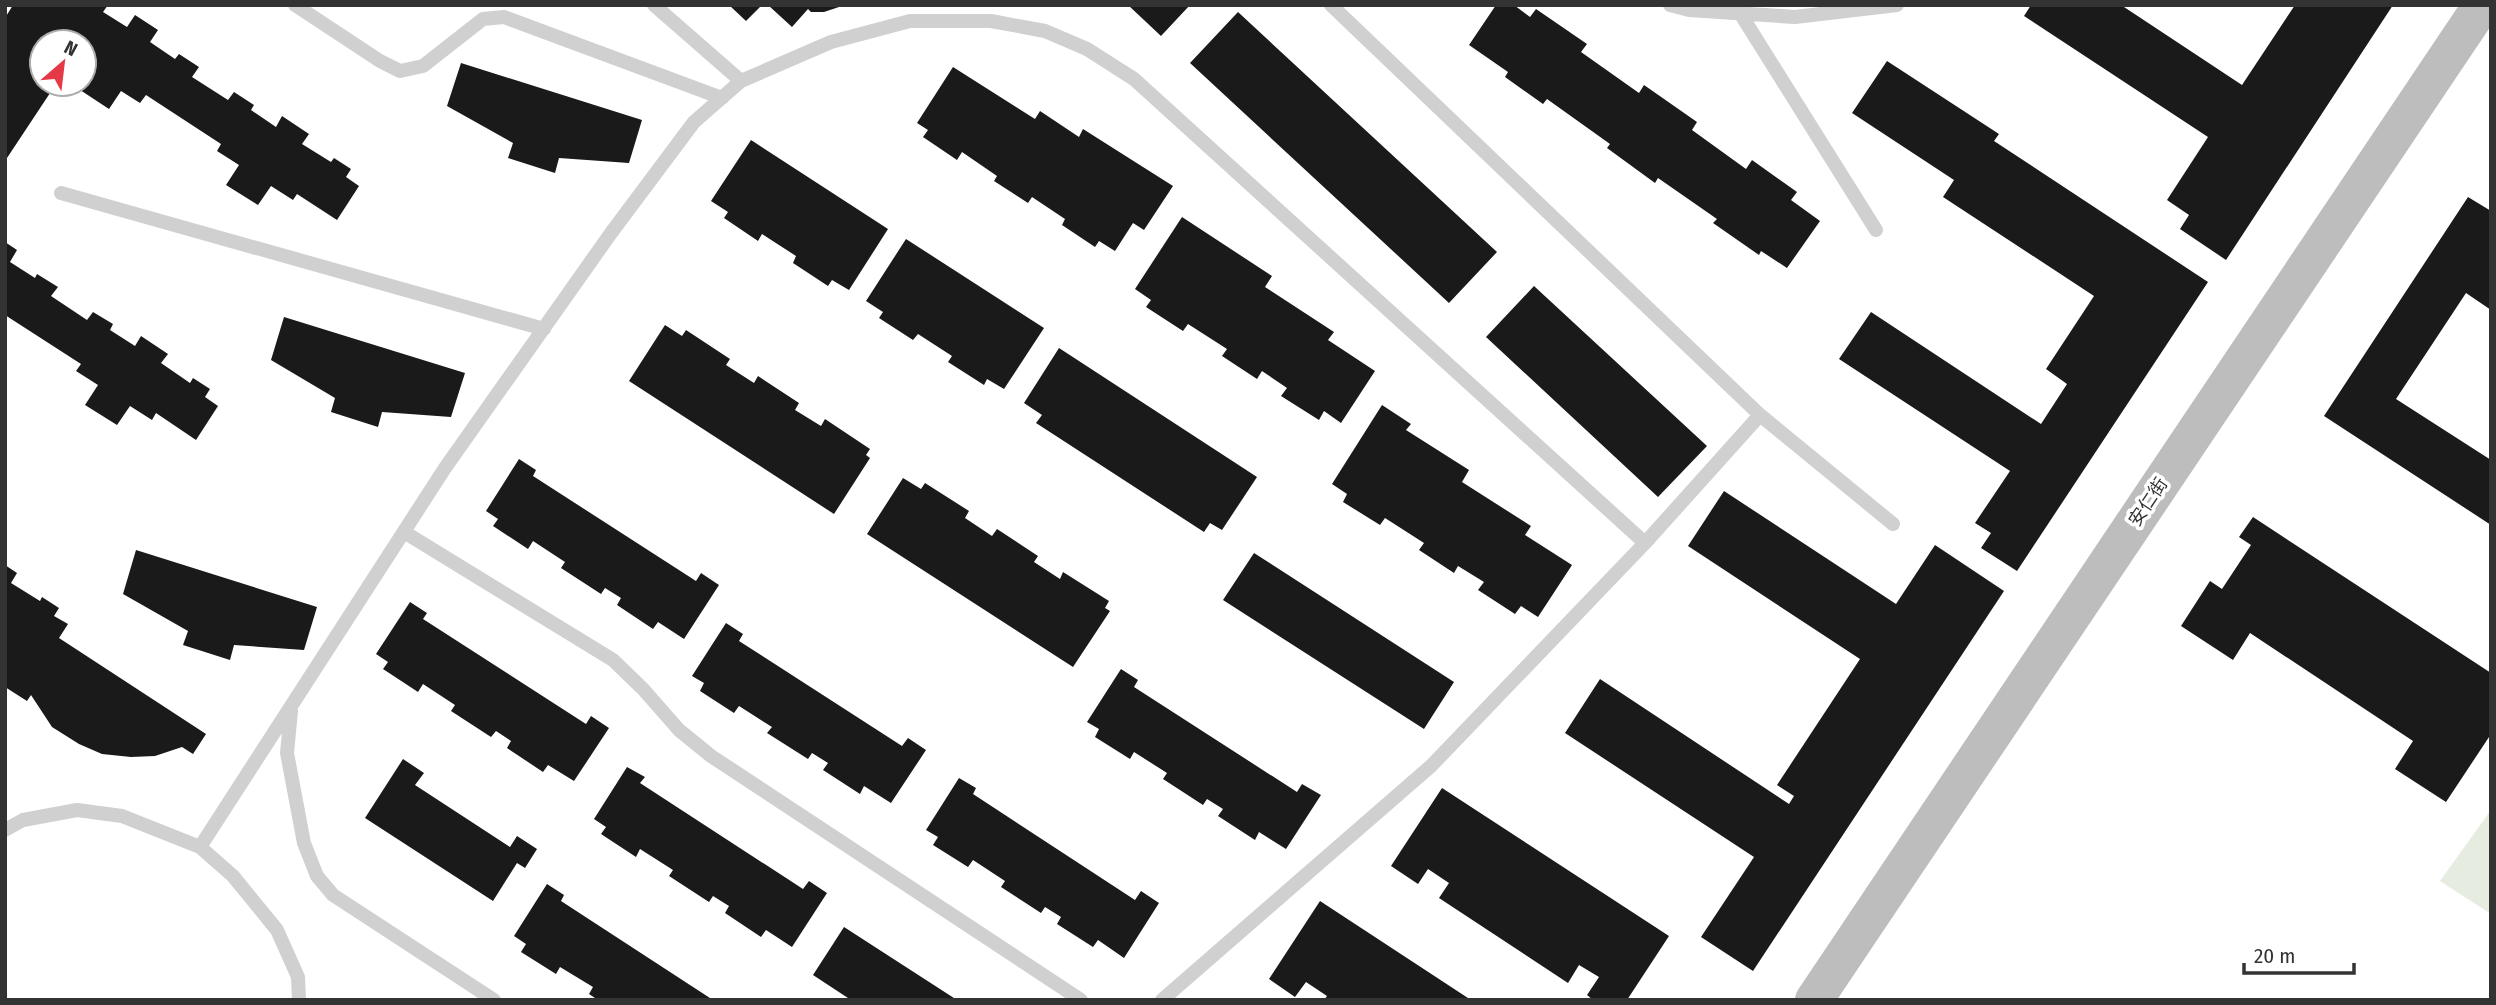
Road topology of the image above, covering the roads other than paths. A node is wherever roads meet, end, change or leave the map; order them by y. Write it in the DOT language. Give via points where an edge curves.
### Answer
graph roads {
  1 [pos="295,5"];
  2 [pos="654,5"];
  3 [pos="1331,5"];
  4 [pos="1670,5"];
  5 [pos="1897,5"];
  6 [pos="2482,5"];
  7 [pos="1740,13"];
  8 [pos="741,81"];
  9 [pos="722,98"];
  10 [pos="61,192"];
  11 [pos="1875,230"];
  12 [pos="544,328"];
  13 [pos="1760,415"];
  14 [pos="1893,524"];
  15 [pos="404,532"];
  16 [pos="1645,542"];
  17 [pos="292,706"];
  18 [pos="5,830"];
  19 [pos="200,847"];
  20 [pos="299,1000"];
  21 [pos="494,1000"];
  22 [pos="1082,1000"];
  23 [pos="1162,1000"];
  24 [pos="1814,1000"];
  1 -- 9 [label="lane" via="400,71 423,66 483,19 504,17"];
  2 -- 8 [label="lane"];
  3 -- 13 [label="lane"];
  4 -- 7 [label="lane"];
  5 -- 7 [label="lane" via="1795,16"];
  6 -- 24 [label="street, 安仁街"];
  7 -- 11 [label="lane"];
  8 -- 9 [label="lane"];
  8 -- 16 [label="lane" via="831,42 910,21 991,21 1045,31 1087,49 1135,79"];
  9 -- 12 [label="lane" via="694,122"];
  10 -- 12 [label="lane"];
  12 -- 15 [label="lane"];
  13 -- 14 [label="lane"];
  13 -- 16 [label="lane"];
  15 -- 17 [label="lane"];
  15 -- 22 [label="lane" via="614,660 679,730 711,756"];
  16 -- 23 [label="lane" via="1431,766"];
  17 -- 19 [label="lane"];
  17 -- 21 [label="lane" via="287,753 304,843 317,876 333,895"];
  18 -- 19 [label="lane" via="23,820 77,810 122,817"];
  19 -- 20 [label="lane" via="233,877 277,930 298,977"];
}
